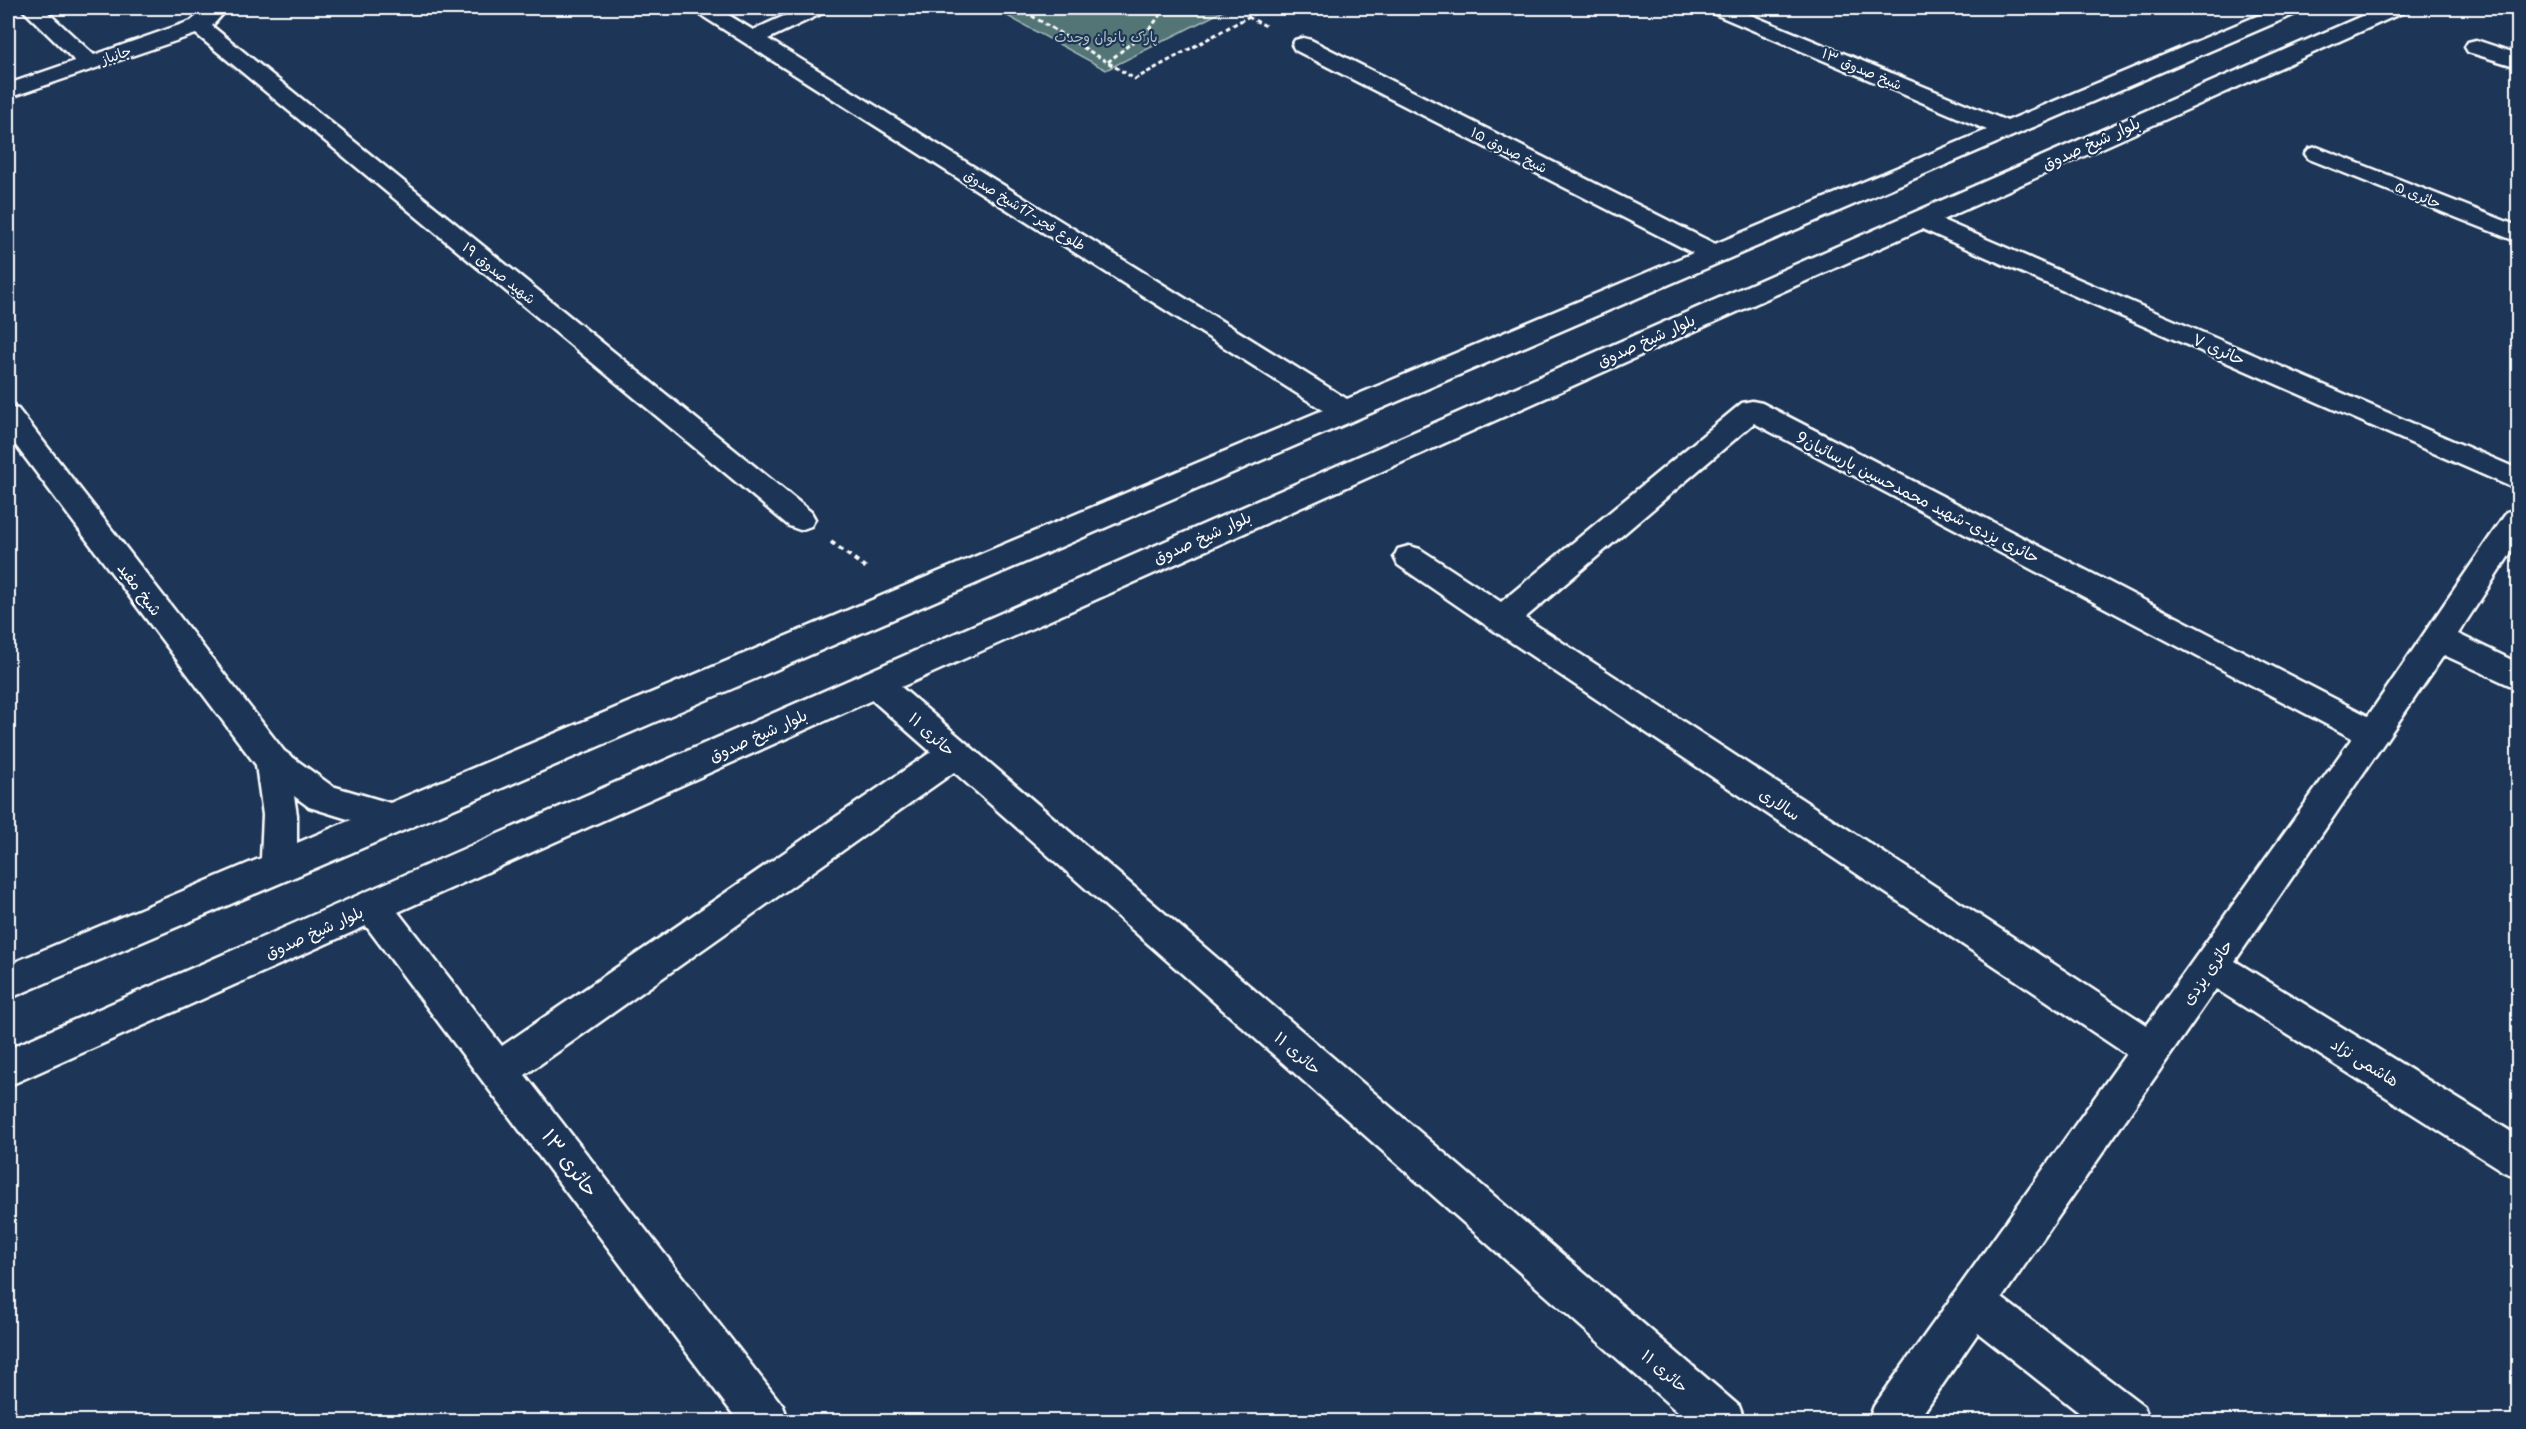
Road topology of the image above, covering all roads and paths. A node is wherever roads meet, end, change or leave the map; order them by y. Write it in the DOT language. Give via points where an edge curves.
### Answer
graph roads {
  1 [pos="31,8"];
  2 [pos="218,8"];
  3 [pos="703,8"];
  4 [pos="818,8"];
  5 [pos="1019,8"];
  6 [pos="1166,8"];
  7 [pos="1264,8"];
  8 [pos="1717,8"];
  9 [pos="2293,8"];
  10 [pos="2397,8"];
  11 [pos="199,26"];
  12 [pos="752,38"];
  13 [pos="1303,45"];
  14 [pos="2476,47"];
  15 [pos="2518,61"];
  16 [pos="1108,62"];
  17 [pos="91,64"];
  18 [pos="8,91"];
  19 [pos="2008,130"];
  20 [pos="2317,154"];
  21 [pos="1920,219"];
  22 [pos="2518,235"];
  23 [pos="1716,255"];
  24 [pos="1347,412"];
  25 [pos="8,416"];
  26 [pos="2518,480"];
  27 [pos="800,519"];
  28 [pos="2518,519"];
  29 [pos="1409,557"];
  30 [pos="908,600"];
  31 [pos="1501,620"];
  32 [pos="2437,638"];
  33 [pos="2518,677"];
  34 [pos="874,683"];
  35 [pos="2374,734"];
  36 [pos="954,754"];
  37 [pos="272,761"];
  38 [pos="395,819"];
  39 [pos="279,868"];
  40 [pos="372,906"];
  41 [pos="2211,966"];
  42 [pos="8,982"];
  43 [pos="2152,1050"];
  44 [pos="8,1068"];
  45 [pos="500,1071"];
  46 [pos="2518,1158"];
  47 [pos="1974,1303"];
  48 [pos="767,1422"];
  49 [pos="1723,1422"];
  50 [pos="1890,1422"];
  51 [pos="2128,1422"];
  1 -- 17 [label="street"];
  2 -- 11 [label="street, جانباز"];
  3 -- 12 [label="street, طلوع فجر-17شیخ صدوق"];
  4 -- 12 [label="street"];
  5 -- 16 [label="path"];
  6 -- 16 [label="path" via="1152,26"];
  7 -- 16 [label="path" via="1135,79"];
  8 -- 19 [label="street, شیخ صدوق ۱۳"];
  9 -- 19 [label="street"];
  10 -- 21 [label="street, بلوار شیخ صدوق"];
  11 -- 17 [label="street, جانباز"];
  11 -- 27 [label="street, شهید صدوق ۱۹"];
  12 -- 24 [label="street, طلوع فجر-17شیخ صدوق"];
  13 -- 23 [label="street, شیخ صدوق ۱۵"];
  14 -- 15 [label="street"];
  17 -- 18 [label="street, جانباز"];
  19 -- 23 [label="street"];
  20 -- 22 [label="street, حائری ۵"];
  21 -- 26 [label="street, حائری ۷"];
  21 -- 34 [label="street, بلوار شیخ صدوق"];
  23 -- 24 [label="street"];
  24 -- 30 [label="street"];
  25 -- 37 [label="street, شیخ مفید"];
  27 -- 30 [label="path"];
  28 -- 32 [label="street, حائری یزدی"];
  29 -- 31 [label="street, سالاری"];
  30 -- 38 [label="street"];
  31 -- 35 [label="street, 9حائری یزدی-شهید محمدحسین پارسائیان" via="1752,410"];
  31 -- 43 [label="street, سالاری"];
  32 -- 33 [label="street"];
  32 -- 35 [label="street, حائری یزدی"];
  34 -- 36 [label="street, حائری ۱۱"];
  34 -- 40 [label="street, بلوار شیخ صدوق"];
  35 -- 41 [label="street, حائری یزدی"];
  36 -- 45 [label="street"];
  36 -- 49 [label="street, حائری ۱۱"];
  37 -- 38 [label="street, شیخ مفید" via="321,797"];
  37 -- 39 [label="street, شیخ مفید" via="280,815"];
  38 -- 39 [label="street"];
  39 -- 42 [label="street"];
  40 -- 44 [label="street, بلوار شیخ صدوق"];
  40 -- 45 [label="street, حائری ۱۳"];
  41 -- 43 [label="street, حائری یزدی"];
  41 -- 46 [label="street, هاشمی نژاد"];
  43 -- 47 [label="street, حائری یزدی"];
  45 -- 48 [label="street, حائری ۱۳"];
  47 -- 50 [label="street, حائری یزدی"];
  47 -- 51 [label="street"];
}
